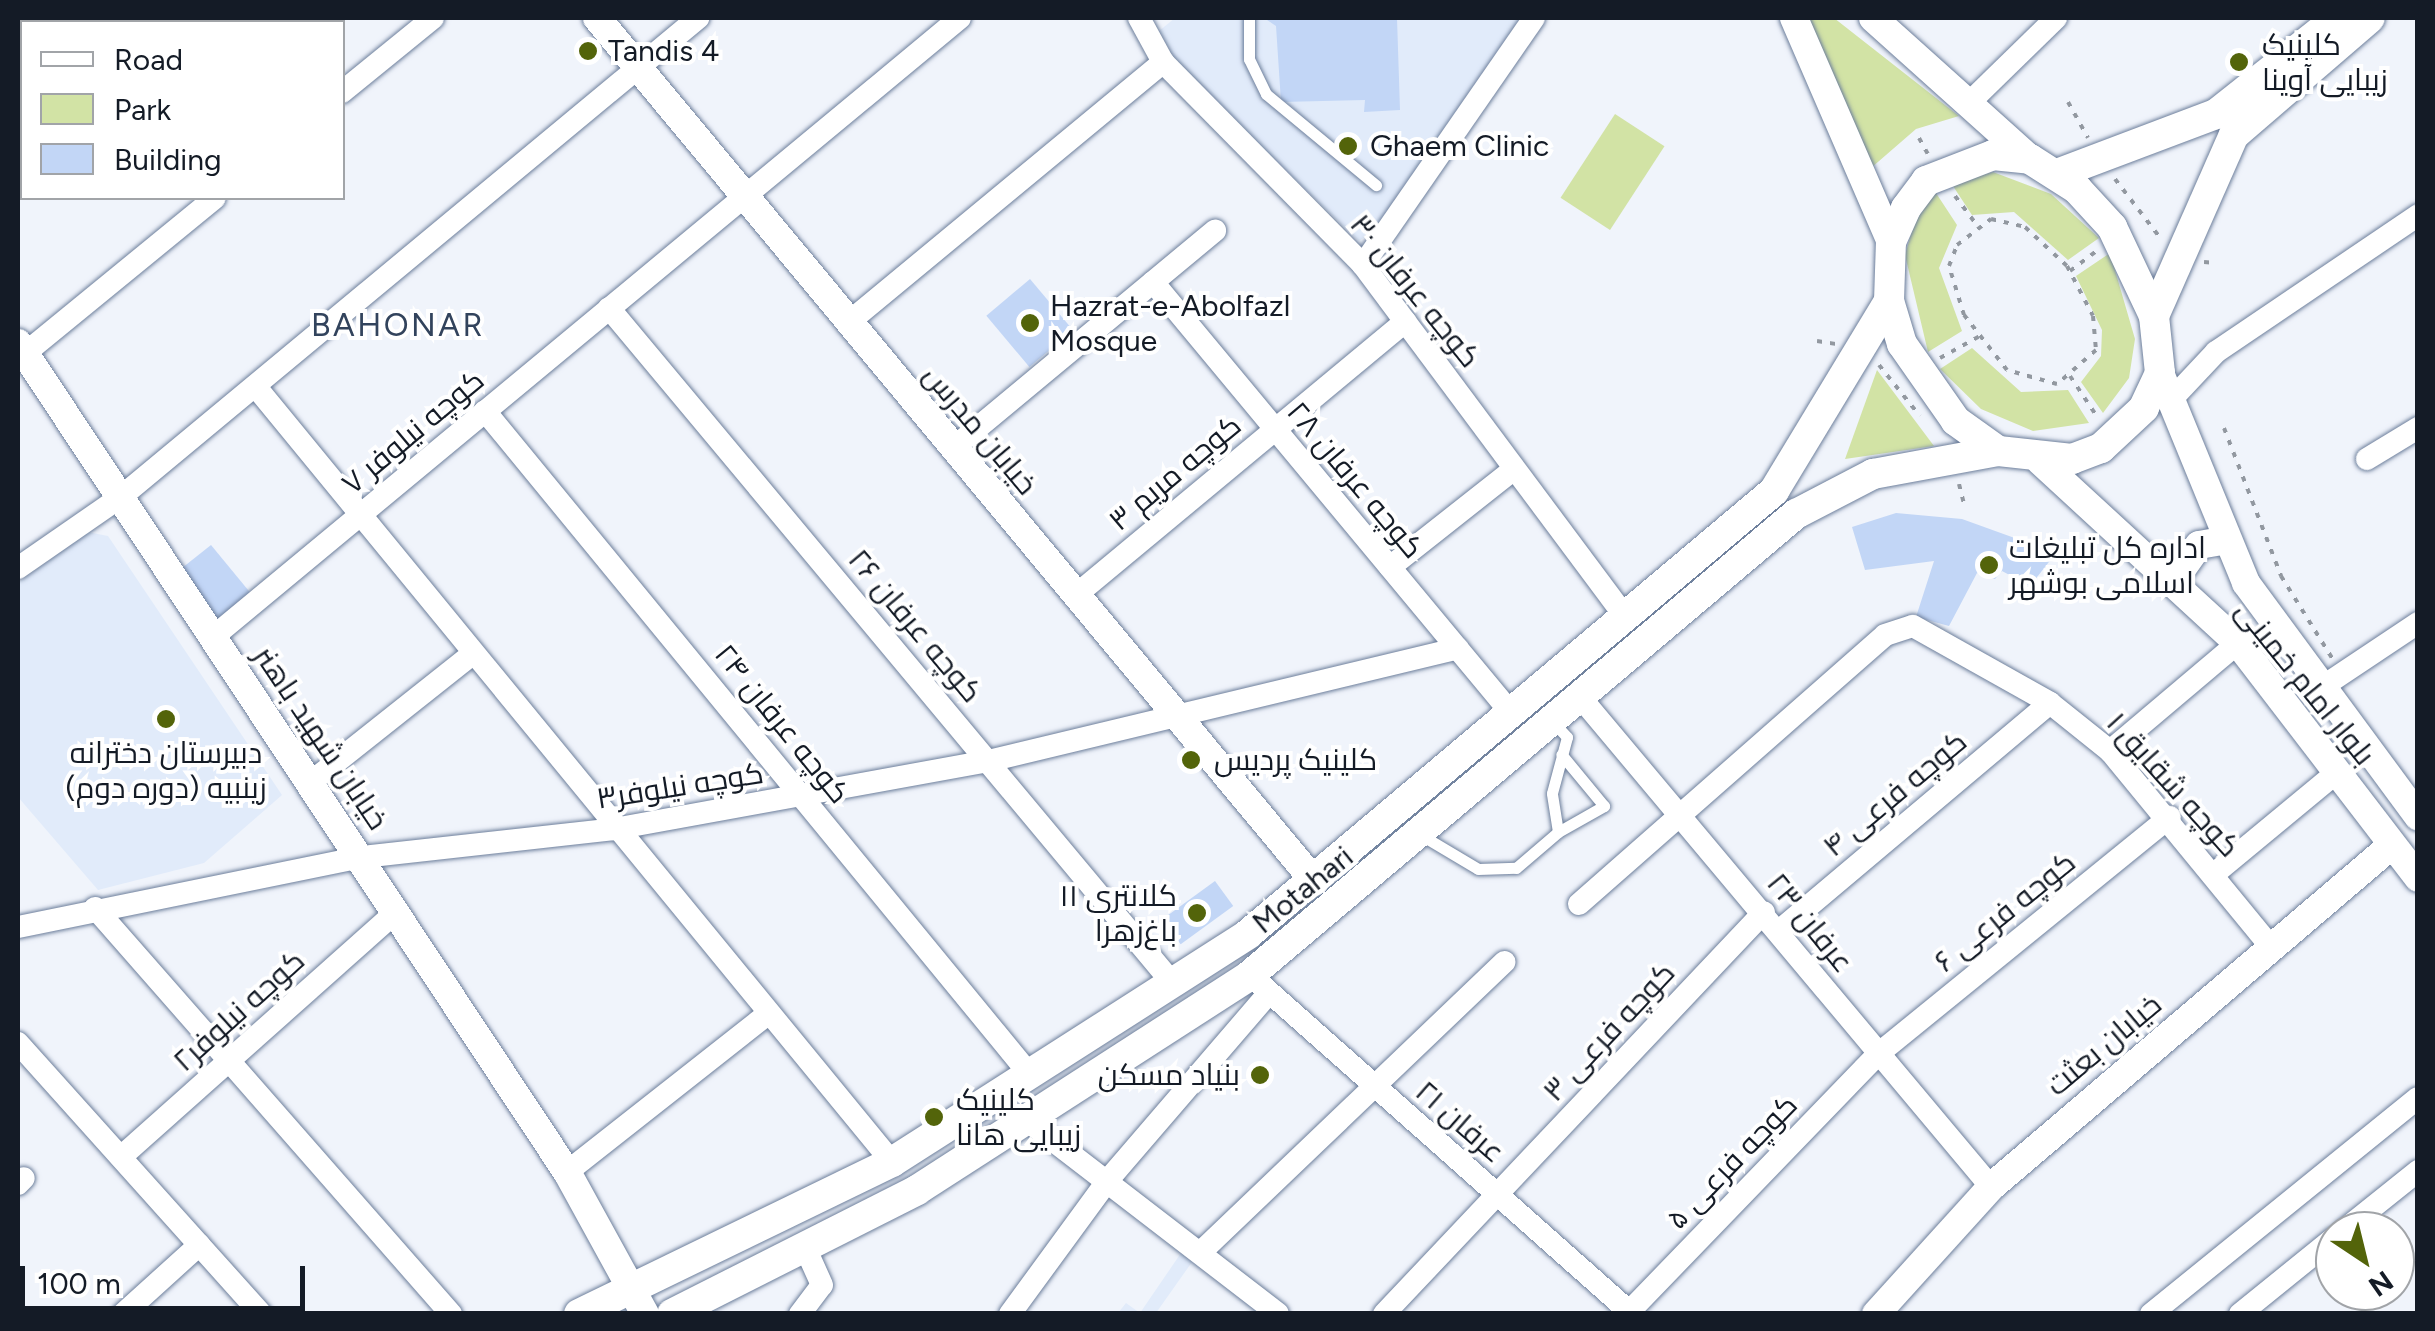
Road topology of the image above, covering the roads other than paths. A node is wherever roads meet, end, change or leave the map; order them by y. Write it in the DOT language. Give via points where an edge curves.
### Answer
graph roads {
  1 [pos="433,18"];
  2 [pos="597,18"];
  3 [pos="698,18"];
  4 [pos="960,18"];
  5 [pos="1139,18"];
  6 [pos="1248,18"];
  7 [pos="1534,18"];
  8 [pos="1794,18"];
  9 [pos="1872,18"];
  10 [pos="2056,18"];
  11 [pos="2336,18"];
  12 [pos="2370,18"];
  13 [pos="1163,62"];
  14 [pos="638,69"];
  15 [pos="345,90"];
  16 [pos="1968,104"];
  17 [pos="2225,124"];
  18 [pos="2030,159"];
  19 [pos="2057,174"];
  20 [pos="1376,185"];
  21 [pos="744,196"];
  22 [pos="212,200"];
  23 [pos="2418,214"];
  24 [pos="1215,231"];
  25 [pos="1891,242"];
  26 [pos="1363,265"];
  27 [pos="1153,282"];
  28 [pos="1889,301"];
  29 [pos="609,308"];
  30 [pos="2154,316"];
  31 [pos="849,322"];
  32 [pos="1405,322"];
  33 [pos="20,352"];
  34 [pos="256,387"];
  35 [pos="2165,387"];
  36 [pos="485,411"];
  37 [pos="2418,428"];
  38 [pos="1274,430"];
  39 [pos="952,448"];
  40 [pos="1998,450"];
  41 [pos="1799,458"];
  42 [pos="2367,460"];
  43 [pos="2040,461"];
  44 [pos="1514,469"];
  45 [pos="1828,494"];
  46 [pos="122,496"];
  47 [pos="358,516"];
  48 [pos="2228,540"];
  49 [pos="1390,567"];
  50 [pos="18,568"];
  51 [pos="2174,580"];
  52 [pos="1076,595"];
  53 [pos="1626,618"];
  54 [pos="2418,623"];
  55 [pos="213,637"];
  56 [pos="2238,644"];
  57 [pos="1458,648"];
  58 [pos="470,655"];
  59 [pos="2331,681"];
  60 [pos="1581,698"];
  61 [pos="2050,703"];
  62 [pos="1512,714"];
  63 [pos="1181,721"];
  64 [pos="1554,722"];
  65 [pos="2110,752"];
  66 [pos="1562,754"];
  67 [pos="988,761"];
  68 [pos="2336,774"];
  69 [pos="311,782"];
  70 [pos="803,796"];
  71 [pos="1680,815"];
  72 [pos="2418,816"];
  73 [pos="2170,817"];
  74 [pos="614,829"];
  75 [pos="1558,832"];
  76 [pos="1420,836"];
  77 [pos="2392,845"];
  78 [pos="362,858"];
  79 [pos="2214,874"];
  80 [pos="2418,878"];
  81 [pos="1315,882"];
  82 [pos="1579,904"];
  83 [pos="95,908"];
  84 [pos="398,911"];
  85 [pos="1771,922"];
  86 [pos="18,927"];
  87 [pos="2270,946"];
  88 [pos="1504,962"];
  89 [pos="1259,984"];
  90 [pos="1174,985"];
  91 [pos="768,1014"];
  92 [pos="18,1043"];
  93 [pos="1878,1054"];
  94 [pos="228,1060"];
  95 [pos="1032,1076"];
  96 [pos="1370,1083"];
  97 [pos="2418,1098"];
  98 [pos="1028,1122"];
  99 [pos="121,1157"];
  100 [pos="892,1162"];
  101 [pos="2418,1171"];
  102 [pos="566,1172"];
  103 [pos="1108,1180"];
  104 [pos="1991,1187"];
  105 [pos="1498,1194"];
  106 [pos="2368,1211"];
  107 [pos="804,1244"];
  108 [pos="199,1245"];
  109 [pos="1204,1250"];
  110 [pos="2315,1253"];
  111 [pos="641,1295"];
  112 [pos="1888,1309"];
  113 [pos="1630,1313"];
  114 [pos="122,1314"];
  115 [pos="261,1314"];
  116 [pos="451,1314"];
  117 [pos="580,1314"];
  118 [pos="670,1314"];
  119 [pos="800,1314"];
  120 [pos="1010,1314"];
  121 [pos="1278,1314"];
  122 [pos="1384,1314"];
  123 [pos="2151,1314"];
  124 [pos="2240,1314"];
  1 -- 15 [label="street"];
  2 -- 14 [label="street, خیابان مدرس"];
  3 -- 14 [label="street"];
  4 -- 21 [label="street, کوچه نیلوفر ۷"];
  5 -- 13 [label="street, کوچه عرفان ۳۰"];
  6 -- 20 [label="lane" via="1249,59 1266,94"];
  7 -- 26 [label="street"];
  8 -- 25 [label="street"];
  9 -- 16 [label="street"];
  10 -- 16 [label="street"];
  11 -- 17 [label="main road"];
  12 -- 17 [label="main road"];
  13 -- 26 [label="street, کوچه عرفان ۳۰"];
  13 -- 31 [label="street"];
  14 -- 21 [label="street, خیابان مدرس"];
  14 -- 34 [label="street"];
  16 -- 18 [label="street"];
  17 -- 19 [label="main road"];
  17 -- 30 [label="main road"];
  18 -- 19 [label="main road"];
  18 -- 25 [label="main road" via="1994,154 1926,181"];
  19 -- 30 [label="main road" via="2112,228"];
  21 -- 29 [label="street, کوچه نیلوفر ۷"];
  21 -- 31 [label="street, خیابان مدرس"];
  22 -- 33 [label="street"];
  23 -- 35 [label="street"];
  24 -- 27 [label="street"];
  25 -- 28 [label="main road"];
  26 -- 32 [label="street, کوچه عرفان ۳۰"];
  27 -- 38 [label="street, کوچه عرفان ۲۸"];
  27 -- 39 [label="street"];
  28 -- 40 [label="main road" via="1928,386"];
  28 -- 41 [label="main road, Motahari"];
  29 -- 36 [label="street, کوچه نیلوفر ۷"];
  29 -- 67 [label="street, کوچه عرفان ۲۶"];
  30 -- 35 [label="main road"];
  31 -- 39 [label="street, خیابان مدرس"];
  32 -- 38 [label="street, کوچه مریم ۳"];
  32 -- 44 [label="street, کوچه عرفان ۳۰"];
  33 -- 46 [label="street, خیابان شهید باهنر"];
  34 -- 46 [label="street"];
  34 -- 47 [label="street"];
  35 -- 43 [label="main road" via="2112,440"];
  35 -- 48 [label="street, بلوار امام خمینی"];
  36 -- 47 [label="street, کوچه نیلوفر ۷"];
  36 -- 70 [label="street, کوچه عرفان ۲۴"];
  37 -- 42 [label="street"];
  38 -- 49 [label="street, کوچه عرفان ۲۸"];
  38 -- 52 [label="street, کوچه مریم ۳"];
  39 -- 52 [label="street, خیابان مدرس"];
  40 -- 43 [label="main road"];
  40 -- 45 [label="main road, Motahari" via="1951,453"];
  41 -- 45 [label="main road" via="1816,462"];
  41 -- 53 [label="main road, Motahari" via="1774,491"];
  43 -- 51 [label="street, بلوار امام خمینی"];
  44 -- 49 [label="street"];
  44 -- 53 [label="street, کوچه عرفان ۳۰"];
  45 -- 60 [label="main road, Motahari"];
  46 -- 50 [label="street"];
  46 -- 55 [label="street, خیابان شهید باهنر"];
  47 -- 55 [label="street, کوچه نیلوفر ۷"];
  47 -- 58 [label="street"];
  48 -- 51 [label="street" via="2199,546"];
  48 -- 59 [label="street, بلوار امام خمینی" via="2269,622"];
  49 -- 57 [label="street, کوچه عرفان ۲۸"];
  51 -- 56 [label="street, بلوار امام خمینی"];
  52 -- 63 [label="street, خیابان مدرس"];
  53 -- 62 [label="main road, Motahari"];
  54 -- 59 [label="street"];
  55 -- 69 [label="street, خیابان شهید باهنر"];
  56 -- 65 [label="street"];
  56 -- 68 [label="street, بلوار امام خمینی"];
  57 -- 62 [label="street, کوچه عرفان ۲۸"];
  57 -- 63 [label="street, کوچه نیلوفر۳"];
  58 -- 69 [label="street"];
  58 -- 74 [label="street"];
  59 -- 72 [label="street, بلوار امام خمینی"];
  60 -- 64 [label="main road, Motahari"];
  60 -- 71 [label="street, عرفان ۲۳"];
  61 -- 65 [label="street, کوچه شقایق ۱"];
  61 -- 71 [label="street, کوچه شقایق ۱" via="1914,626 1884,635"];
  61 -- 85 [label="street, کوچه فرعی ۴"];
  62 -- 81 [label="main road, Motahari"];
  63 -- 67 [label="street, کوچه نیلوفر۳"];
  63 -- 81 [label="street, خیابان مدرس"];
  64 -- 66 [label="lane" via="1567,737"];
  64 -- 76 [label="main road, Motahari"];
  65 -- 73 [label="street, کوچه شقایق ۱"];
  66 -- 75 [label="lane" via="1552,793"];
  66 -- 75 [label="lane" via="1604,806"];
  67 -- 70 [label="street, کوچه نیلوفر۳"];
  67 -- 90 [label="street, کوچه عرفان ۲۶"];
  68 -- 77 [label="street, بلوار امام خمینی"];
  68 -- 79 [label="street"];
  69 -- 78 [label="street, خیابان شهید باهنر"];
  70 -- 74 [label="street, کوچه نیلوفر۳"];
  70 -- 95 [label="street, کوچه عرفان ۲۴"];
  71 -- 82 [label="street, کوچه شقایق ۱"];
  71 -- 85 [label="street, عرفان ۲۳"];
  73 -- 79 [label="street, کوچه شقایق ۱"];
  73 -- 93 [label="street, کوچه فرعی ۶"];
  74 -- 78 [label="street, کوچه نیلوفر۳"];
  74 -- 91 [label="street"];
  75 -- 76 [label="lane" via="1516,868 1498,870 1435,851"];
  76 -- 89 [label="main road, Motahari"];
  77 -- 80 [label="street, بلوار امام خمینی"];
  77 -- 87 [label="street, خیابان بعثت"];
  78 -- 83 [label="street, کوچه نیلوفر۳"];
  78 -- 84 [label="street, خیابان شهید باهنر"];
  79 -- 87 [label="street, کوچه شقایق ۱"];
  81 -- 90 [label="main road, Motahari"];
  83 -- 86 [label="street, کوچه نیلوفر۳"];
  83 -- 94 [label="street"];
  84 -- 94 [label="street, کوچه نیلوفر۲"];
  84 -- 102 [label="street, خیابان شهید باهنر"];
  85 -- 93 [label="street, عرفان ۲۳"];
  85 -- 105 [label="street, کوچه فرعی ۳"];
  87 -- 104 [label="street, خیابان بعثت"];
  88 -- 96 [label="street"];
  89 -- 96 [label="street, عرفان ۲۱"];
  89 -- 98 [label="main road, Motahari"];
  89 -- 103 [label="street"];
  90 -- 95 [label="main road, Motahari"];
  91 -- 100 [label="street"];
  91 -- 102 [label="street"];
  92 -- 99 [label="street"];
  93 -- 104 [label="street, عرفان ۲۳"];
  93 -- 113 [label="street, کوچه فرعی ۵"];
  94 -- 99 [label="street, کوچه نیلوفر۲"];
  94 -- 116 [label="street"];
  95 -- 100 [label="main road, Motahari"];
  96 -- 105 [label="street, عرفان ۲۱"];
  96 -- 109 [label="street"];
  97 -- 123 [label="street"];
  98 -- 103 [label="street"];
  98 -- 107 [label="main road, Motahari"];
  99 -- 108 [label="street"];
  100 -- 111 [label="main road, Motahari"];
  101 -- 106 [label="street"];
  102 -- 111 [label="street, خیابان شهید باهنر" via="580,1178"];
  103 -- 109 [label="street"];
  103 -- 120 [label="street"];
  104 -- 112 [label="street, خیابان بعثت"];
  105 -- 113 [label="street, عرفان ۲۱"];
  105 -- 122 [label="street"];
  107 -- 118 [label="main road, Motahari"];
  107 -- 119 [label="street" via="822,1285"];
  108 -- 114 [label="street"];
  108 -- 115 [label="street"];
  109 -- 121 [label="street"];
  110 -- 124 [label="street"];
  111 -- 117 [label="main road, Motahari"];
  111 -- 118 [label="street, خیابان شهید باهنر"];
}
